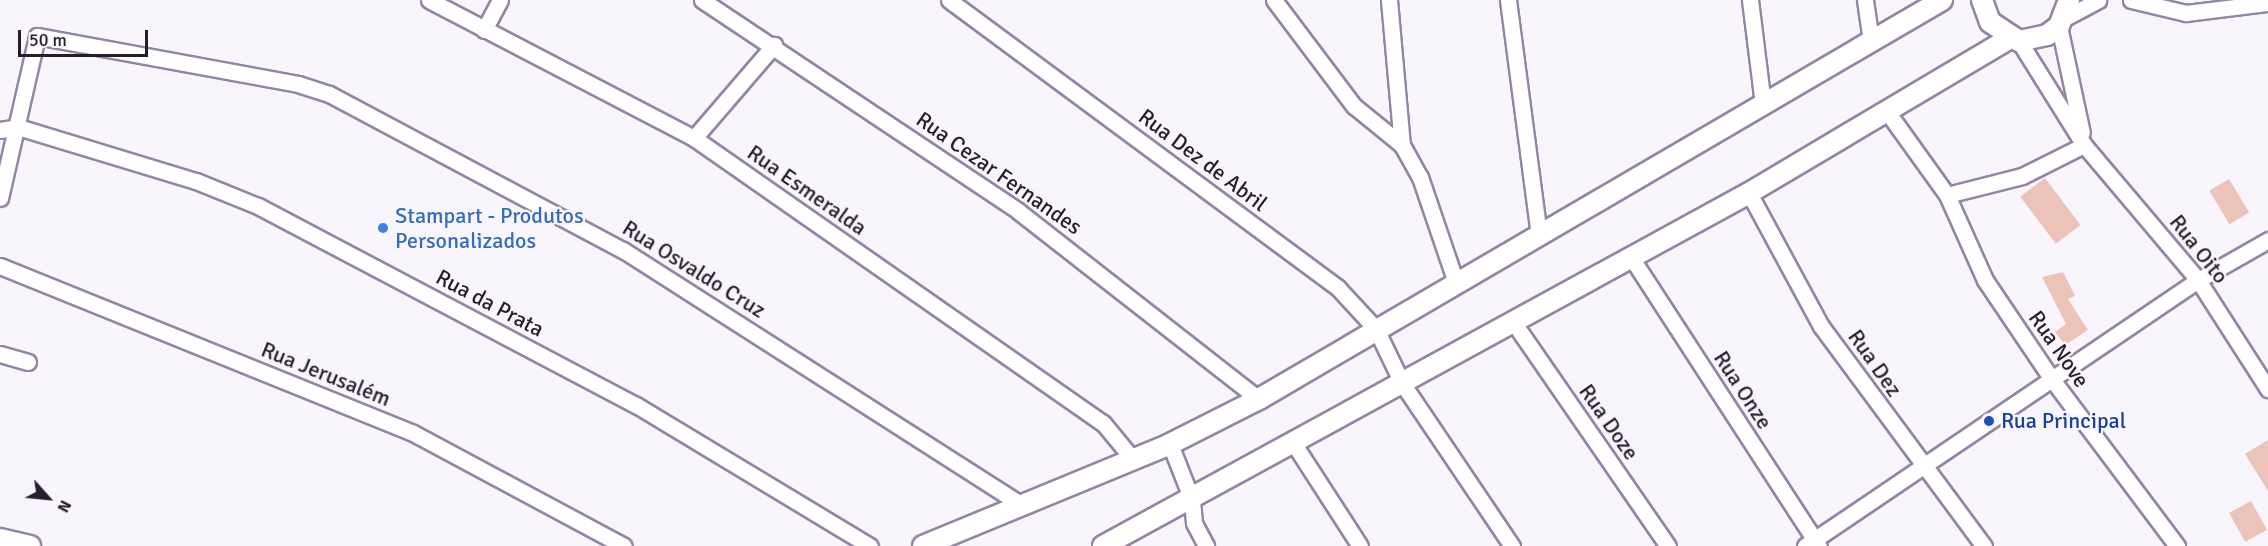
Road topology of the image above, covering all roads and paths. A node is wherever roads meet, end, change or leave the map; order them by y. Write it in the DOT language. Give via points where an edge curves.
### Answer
graph roads {
  1 [pos="429,0"];
  2 [pos="500,0"];
  3 [pos="702,0"];
  4 [pos="949,0"];
  5 [pos="1274,0"];
  6 [pos="1389,0"];
  7 [pos="1508,0"];
  8 [pos="1750,0"];
  9 [pos="1865,0"];
  10 [pos="1942,0"];
  11 [pos="1982,0"];
  12 [pos="2069,0"];
  13 [pos="2098,0"];
  14 [pos="2131,0"];
  15 [pos="2268,3"];
  16 [pos="2061,22"];
  17 [pos="484,30"];
  18 [pos="2015,40"];
  19 [pos="1871,41"];
  20 [pos="774,45"];
  21 [pos="1763,104"];
  22 [pos="1886,110"];
  23 [pos="18,127"];
  24 [pos="0,130"];
  25 [pos="694,138"];
  26 [pos="1402,145"];
  27 [pos="2084,145"];
  28 [pos="1749,194"];
  29 [pos="1947,195"];
  30 [pos="0,198"];
  31 [pos="1539,234"];
  32 [pos="2268,240"];
  33 [pos="1631,257"];
  34 [pos="0,266"];
  35 [pos="2198,280"];
  36 [pos="1456,283"];
  37 [pos="1514,323"];
  38 [pos="1376,329"];
  39 [pos="0,354"];
  40 [pos="28,362"];
  41 [pos="2051,378"];
  42 [pos="1402,383"];
  43 [pos="2268,388"];
  44 [pos="1259,399"];
  45 [pos="1170,444"];
  46 [pos="1294,444"];
  47 [pos="1132,458"];
  48 [pos="1921,466"];
  49 [pos="1192,500"];
  50 [pos="1022,505"];
  51 [pos="2,541"];
  52 [pos="1813,544"];
  53 [pos="30,546"];
  54 [pos="624,546"];
  55 [pos="870,546"];
  56 [pos="923,546"];
  57 [pos="1103,546"];
  58 [pos="1206,546"];
  59 [pos="1360,546"];
  60 [pos="1512,546"];
  61 [pos="1668,546"];
  62 [pos="1984,546"];
  63 [pos="2177,546"];
  1 -- 17 [label="street, Rua Esmeralda"];
  2 -- 17 [label="street"];
  3 -- 20 [label="street, Rua Cezar Fernandes"];
  4 -- 38 [label="street, Rua Dez de Abril" via="1338,288"];
  5 -- 26 [label="street" via="1354,106"];
  6 -- 26 [label="street"];
  7 -- 31 [label="street"];
  8 -- 21 [label="street"];
  9 -- 19 [label="street"];
  10 -- 19 [label="street"];
  11 -- 18 [label="street" via="1990,22"];
  12 -- 16 [label="street"];
  13 -- 16 [label="street"];
  14 -- 15 [label="street" via="2186,13"];
  16 -- 18 [label="street" via="2047,35"];
  16 -- 27 [label="street, Rua Oito"];
  17 -- 25 [label="street, Rua Esmeralda"];
  18 -- 22 [label="street"];
  18 -- 27 [label="street, Rua Oito"];
  19 -- 21 [label="street"];
  20 -- 25 [label="street"];
  20 -- 44 [label="street, Rua Cezar Fernandes" via="1018,211"];
  21 -- 31 [label="street"];
  22 -- 28 [label="street"];
  22 -- 29 [label="street, Rua Nove"];
  23 -- 24 [label="street, Rua da Prata"];
  23 -- 30 [label="street"];
  23 -- 50 [label="street, Rua Osvaldo Cruz" via="31,52 35,38 42,35 244,71 329,93 622,250"];
  23 -- 55 [label="street, Rua da Prata" via="196,181 258,206 636,405"];
  25 -- 47 [label="street, Rua Esmeralda" via="1103,423"];
  26 -- 36 [label="street" via="1420,177"];
  27 -- 29 [label="street" via="2022,176"];
  27 -- 35 [label="street, Rua Oito"];
  28 -- 33 [label="street"];
  28 -- 48 [label="street, Rua Dez" via="1821,326"];
  29 -- 41 [label="street, Rua Nove" via="1985,280"];
  31 -- 36 [label="street"];
  32 -- 35 [label="street"];
  33 -- 37 [label="street"];
  33 -- 52 [label="street, Rua Onze"];
  34 -- 54 [label="street, Rua Jerusalém" via="413,433"];
  35 -- 41 [label="street"];
  35 -- 43 [label="street, Rua Oito"];
  36 -- 38 [label="street"];
  37 -- 42 [label="street"];
  37 -- 61 [label="street, Rua Doze"];
  38 -- 42 [label="street, Rua Dez de Abril"];
  38 -- 44 [label="street"];
  39 -- 40 [label="street"];
  41 -- 48 [label="street"];
  41 -- 63 [label="street, Rua Nove"];
  42 -- 46 [label="street"];
  42 -- 60 [label="street, Rua Dez de Abril"];
  44 -- 45 [label="street"];
  45 -- 47 [label="street"];
  45 -- 49 [label="street"];
  46 -- 49 [label="street"];
  46 -- 59 [label="street"];
  47 -- 50 [label="street"];
  48 -- 52 [label="street"];
  48 -- 62 [label="street, Rua Dez"];
  49 -- 57 [label="street"];
  49 -- 58 [label="street" via="1194,523"];
  50 -- 56 [label="street"];
  51 -- 53 [label="street"];
}
